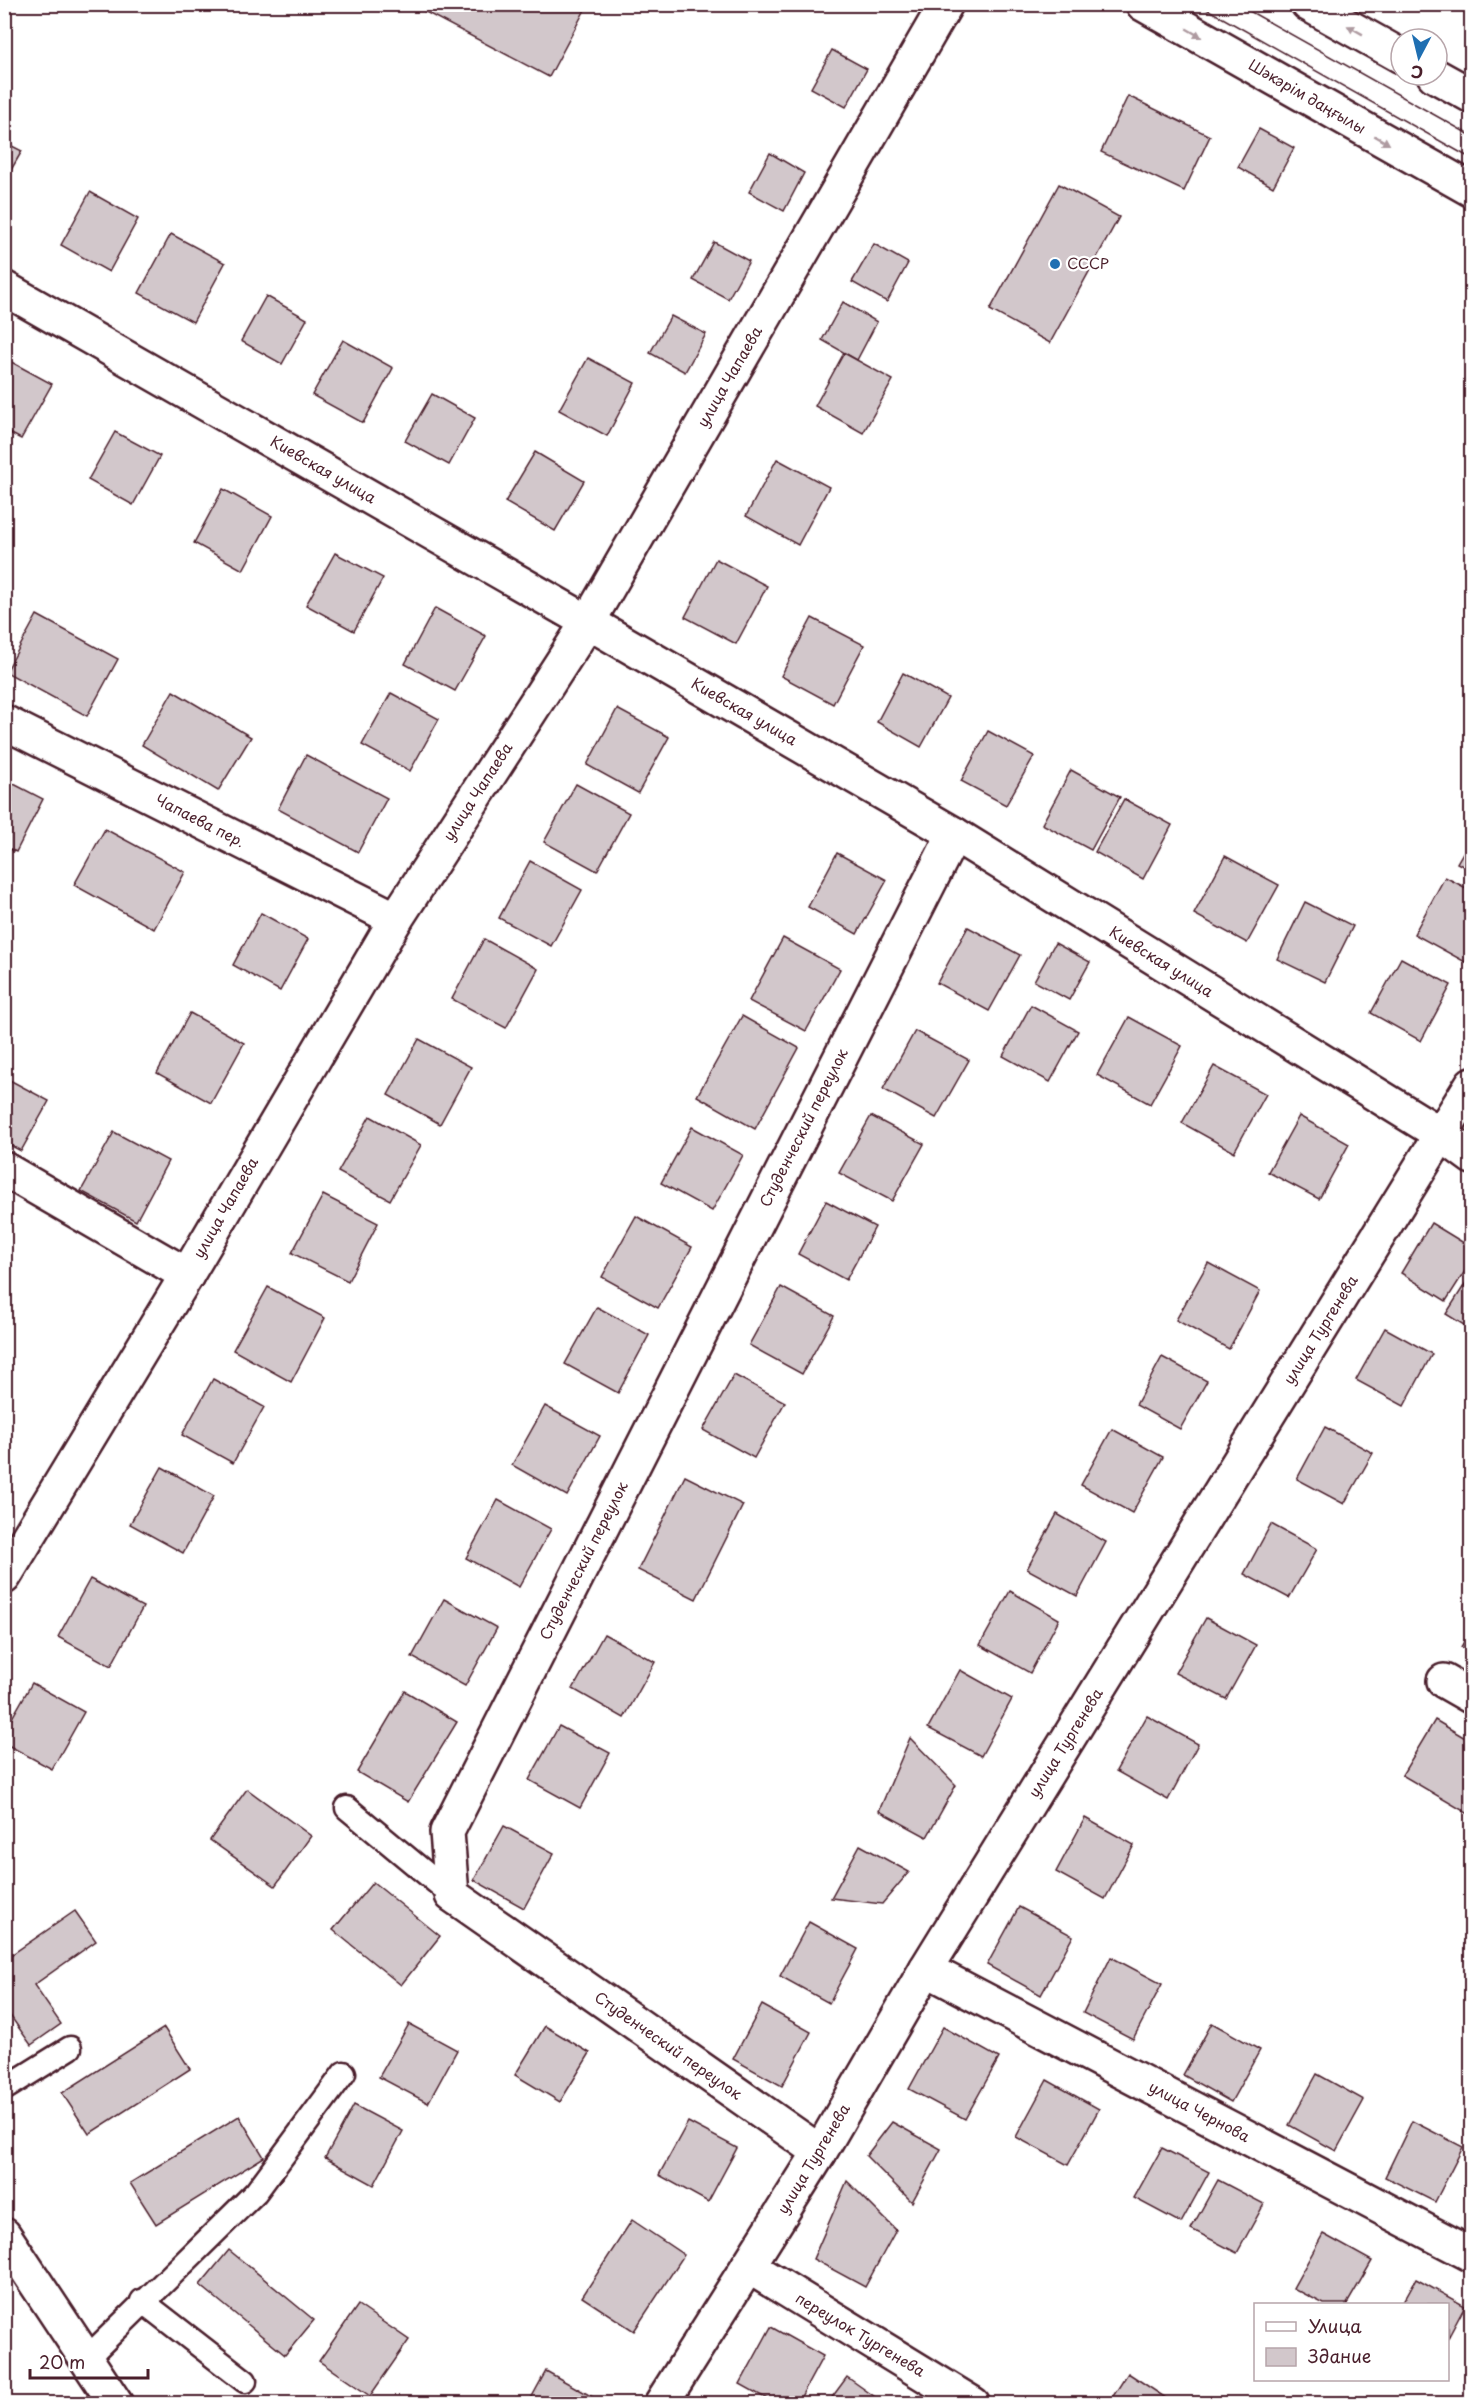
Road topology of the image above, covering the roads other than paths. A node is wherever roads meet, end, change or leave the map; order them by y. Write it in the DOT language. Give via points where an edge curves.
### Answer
graph roads {
  1 [pos="946,4"];
  2 [pos="1143,4"];
  3 [pos="1308,4"];
  4 [pos="1389,49"];
  5 [pos="1449,83"];
  6 [pos="1472,96"];
  7 [pos="1472,190"];
  8 [pos="4,288"];
  9 [pos="588,621"];
  10 [pos="4,722"];
  11 [pos="954,834"];
  12 [pos="396,920"];
  13 [pos="1472,1084"];
  14 [pos="1442,1135"];
  15 [pos="1472,1157"];
  16 [pos="4,1169"];
  17 [pos="187,1275"];
  18 [pos="4,1577"];
  19 [pos="347,1808"];
  20 [pos="452,1895"];
  21 [pos="926,1969"];
  22 [pos="70,2048"];
  23 [pos="344,2073"];
  24 [pos="5,2087"];
  25 [pos="820,2152"];
  26 [pos="4,2235"];
  27 [pos="1472,2255"];
  28 [pos="748,2266"];
  29 [pos="142,2301"];
  30 [pos="87,2358"];
  31 [pos="245,2381"];
  32 [pos="116,2403"];
  33 [pos="662,2403"];
  34 [pos="973,2403"];
  1 -- 9 [label="street, улица Чапаева"];
  2 -- 7 [label="street, Шәкәрім даңғылы, one-way"];
  4 -- 3 [label="street, one-way"];
  5 -- 6 [label="street"];
  8 -- 9 [label="street, Киевская улица"];
  9 -- 11 [label="street, Киевская улица"];
  9 -- 12 [label="street, улица Чапаева"];
  10 -- 12 [label="street, Чапаева пер."];
  11 -- 14 [label="street, Киевская улица"];
  11 -- 20 [label="street, Студенческий переулок" via="447,1832"];
  12 -- 17 [label="street, улица Чапаева"];
  13 -- 14 [label="street, улица Тургенева"];
  14 -- 15 [label="street, Киевская улица"];
  14 -- 21 [label="street, улица Тургенева"];
  16 -- 17 [label="street"];
  17 -- 18 [label="street, улица Чапаева"];
  19 -- 20 [label="lane"];
  20 -- 25 [label="street, Студенческий переулок"];
  21 -- 25 [label="street, улица Тургенева"];
  21 -- 27 [label="street, улица Чернова"];
  22 -- 24 [label="lane"];
  23 -- 29 [label="lane" via="256,2192"];
  25 -- 28 [label="street, улица Тургенева"];
  26 -- 30 [label="street"];
  28 -- 33 [label="street, улица Тургенева"];
  28 -- 34 [label="street, переулок Тургенева"];
  29 -- 30 [label="lane"];
  29 -- 31 [label="lane"];
  30 -- 32 [label="street"];
}
